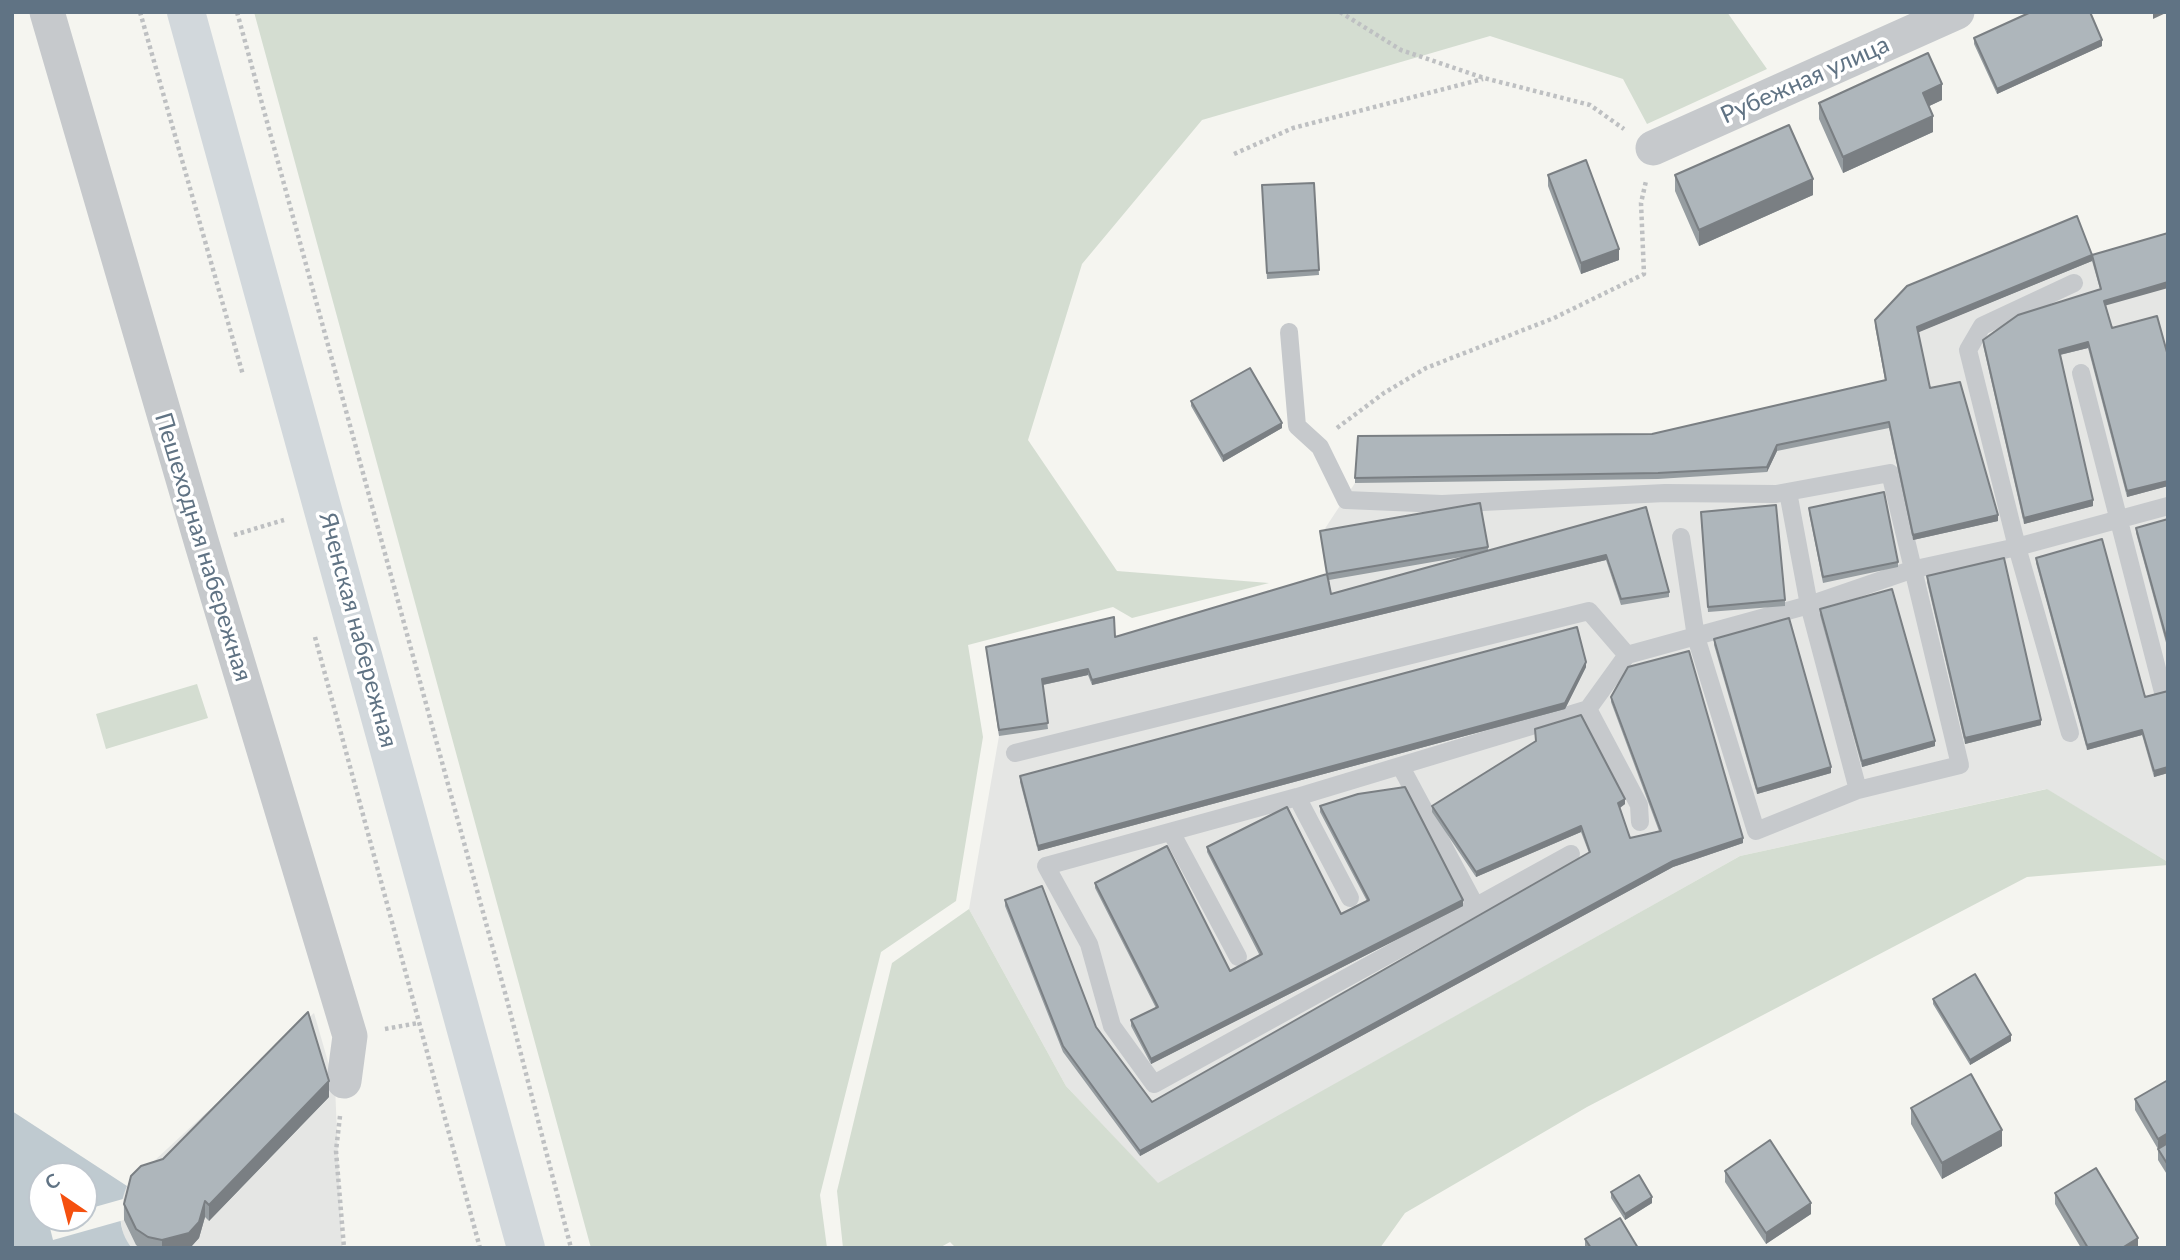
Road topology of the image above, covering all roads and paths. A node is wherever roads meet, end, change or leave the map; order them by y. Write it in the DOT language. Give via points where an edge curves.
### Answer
graph roads {
  1 [pos="47,12"];
  2 [pos="140,12"];
  3 [pos="186,12"];
  4 [pos="237,12"];
  5 [pos="1340,12"];
  6 [pos="1957,12"];
  7 [pos="1484,78"];
  8 [pos="1653,148"];
  9 [pos="1234,154"];
  10 [pos="2074,283"];
  11 [pos="1289,332"];
  12 [pos="2081,373"];
  13 [pos="246,387"];
  14 [pos="1320,447"];
  15 [pos="1788,492"];
  16 [pos="2168,506"];
  17 [pos="280,507"];
  18 [pos="284,520"];
  19 [pos="2117,520"];
  20 [pos="288,534"];
  21 [pos="1681,537"];
  22 [pos="202,544"];
  23 [pos="2017,547"];
  24 [pos="1911,570"];
  25 [pos="1809,605"];
  26 [pos="312,626"];
  27 [pos="1696,636"];
  28 [pos="1627,655"];
  29 [pos="2164,696"];
  30 [pos="1588,709"];
  31 [pos="2070,733"];
  32 [pos="1015,753"];
  33 [pos="1401,767"];
  34 [pos="1858,790"];
  35 [pos="1297,797"];
  36 [pos="1640,822"];
  37 [pos="1171,832"];
  38 [pos="1571,854"];
  39 [pos="1350,898"];
  40 [pos="1475,905"];
  41 [pos="1238,957"];
  42 [pos="344,1081"];
  43 [pos="344,1248"];
  44 [pos="480,1248"];
  45 [pos="526,1248"];
  46 [pos="571,1248"];
  1 -- 22 [label="street, Пешеходная набережная"];
  2 -- 13 [label="path"];
  3 -- 45 [label="street, Яченская набережная"];
  4 -- 46 [label="path"];
  5 -- 7 [label="path" via="1401,50"];
  6 -- 8 [label="street, Рубежная улица"];
  7 -- 8 [label="path" via="1590,105"];
  7 -- 9 [label="path" via="1293,128"];
  8 -- 14 [label="path" via="1641,204 1644,274 1554,318 1426,368 1341,422"];
  10 -- 23 [label="lane" via="1982,326 1968,350"];
  11 -- 14 [label="lane" via="1297,426"];
  12 -- 19 [label="lane"];
  14 -- 15 [label="lane" via="1346,500 1442,504"];
  15 -- 24 [label="lane" via="1890,473"];
  15 -- 25 [label="lane"];
  16 -- 19 [label="lane"];
  17 -- 18 [label="path"];
  18 -- 20 [label="path"];
  18 -- 22 [label="path"];
  19 -- 23 [label="lane"];
  19 -- 29 [label="lane"];
  21 -- 27 [label="lane"];
  22 -- 42 [label="street, Пешеходная набережная" via="350,1036"];
  23 -- 24 [label="lane"];
  23 -- 31 [label="lane"];
  24 -- 25 [label="lane"];
  24 -- 34 [label="lane" via="1960,765"];
  25 -- 27 [label="lane"];
  25 -- 34 [label="lane"];
  26 -- 44 [label="path"];
  27 -- 28 [label="lane"];
  27 -- 34 [label="lane" via="1756,831"];
  28 -- 30 [label="lane"];
  28 -- 32 [label="lane" via="1589,611"];
  30 -- 33 [label="lane"];
  30 -- 36 [label="lane" via="1639,805"];
  33 -- 35 [label="lane"];
  33 -- 40 [label="lane"];
  35 -- 37 [label="lane"];
  35 -- 39 [label="lane"];
  37 -- 40 [label="lane" via="1046,866 1089,944 1112,1026 1154,1084"];
  37 -- 41 [label="lane"];
  38 -- 40 [label="lane"];
  42 -- 43 [label="path" via="336,1152"];
}
